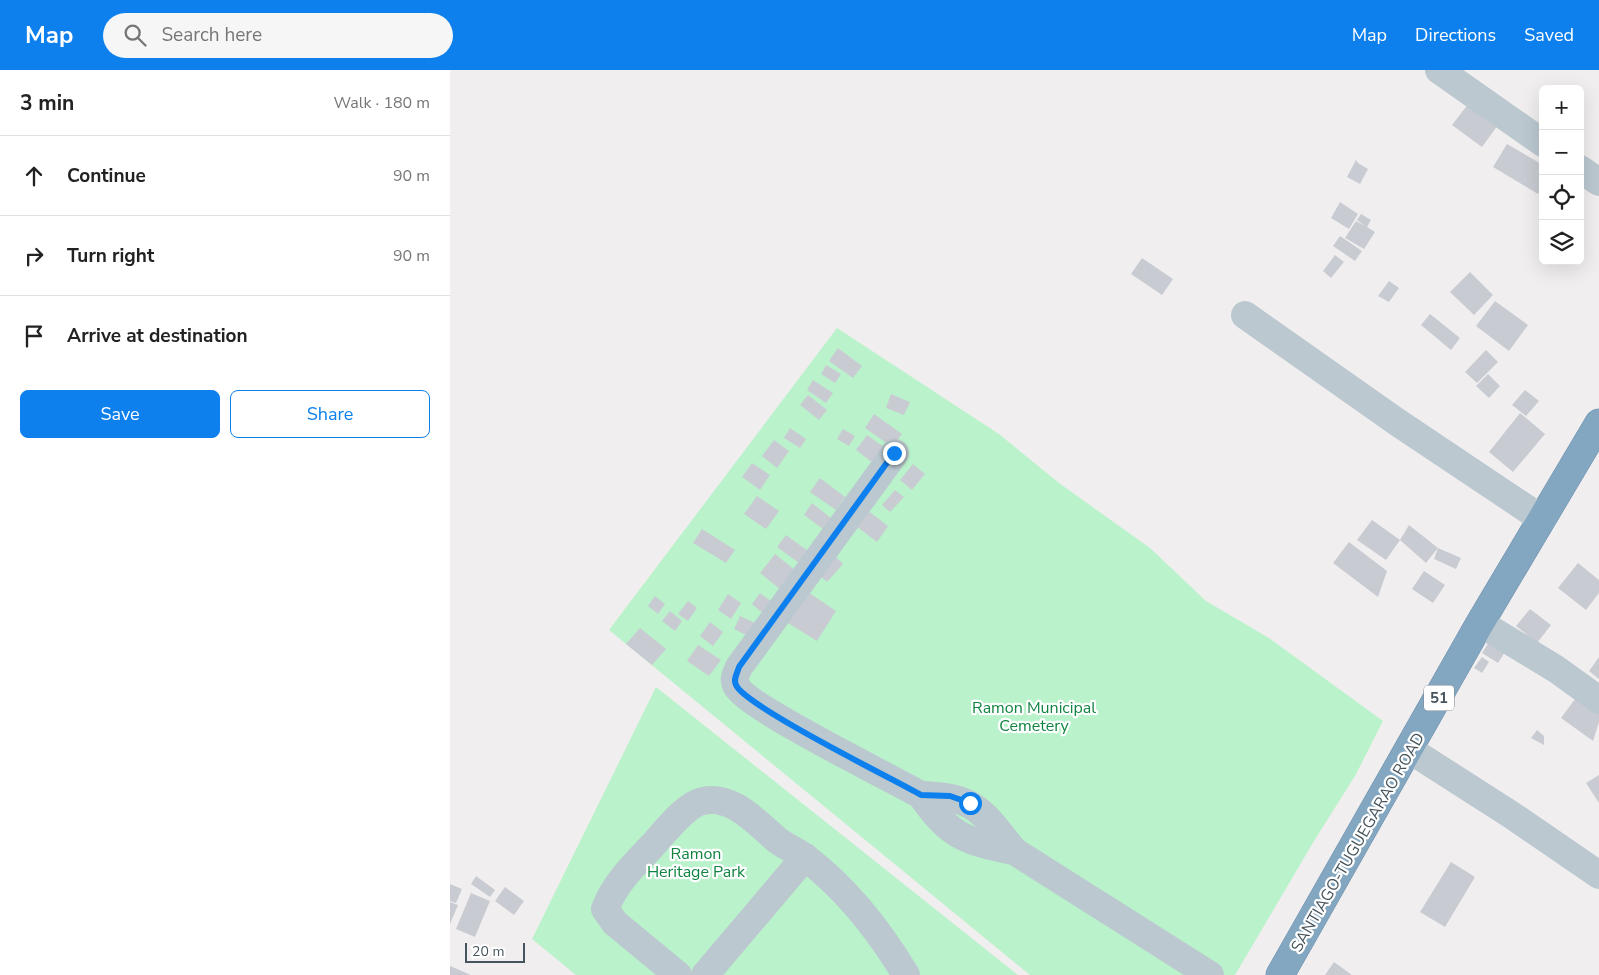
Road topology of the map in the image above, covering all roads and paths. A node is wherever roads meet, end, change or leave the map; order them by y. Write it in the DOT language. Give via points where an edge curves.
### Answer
graph roads {
  1 [pos="1439,70"];
  2 [pos="1539,139"];
  3 [pos="1584,172"];
  4 [pos="1599,182"];
  5 [pos="1245,315"];
  6 [pos="1599,423"];
  7 [pos="894,453"];
  8 [pos="1542,519"];
  9 [pos="1480,623"];
  10 [pos="1599,700"];
  11 [pos="1410,750"];
  12 [pos="802,862"];
  13 [pos="1599,875"];
  14 [pos="678,975"];
  15 [pos="705,975"];
  16 [pos="889,975"];
  17 [pos="906,975"];
  18 [pos="1210,975"];
  19 [pos="1280,975"];
  1 -- 2 [label="street"];
  3 -- 4 [label="street"];
  5 -- 8 [label="street"];
  6 -- 8 [label="highway, SANTIAGO-TUGUEGARAO ROAD / 51"];
  7 -- 18 [label="street" via="739,667 734,679 736,687 771,714 921,795 950,796 970,803 990,820 1014,851"];
  8 -- 9 [label="highway, SANTIAGO-TUGUEGARAO ROAD / 51"];
  9 -- 10 [label="street" via="1556,669"];
  9 -- 11 [label="highway, SANTIAGO-TUGUEGARAO ROAD / 51"];
  11 -- 13 [label="street"];
  11 -- 19 [label="highway, SANTIAGO-TUGUEGARAO ROAD / 51"];
  12 -- 14 [label="street" via="743,811 719,800 701,801 684,812 624,876 611,893 606,909 615,923"];
  12 -- 15 [label="street"];
  12 -- 16 [label="street" via="860,927"];
  12 -- 17 [label="street" via="847,895 872,922"];
}
